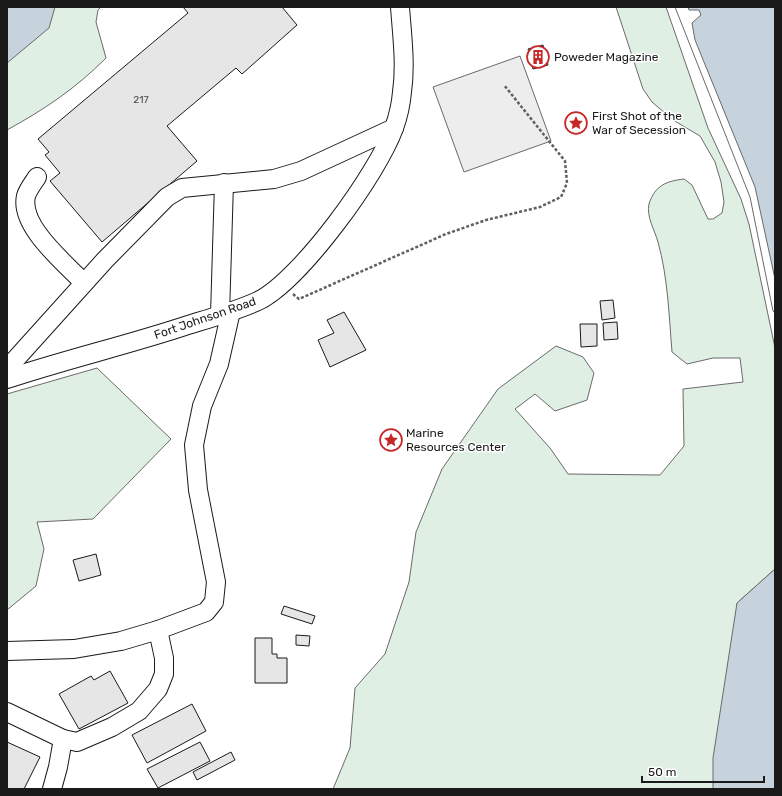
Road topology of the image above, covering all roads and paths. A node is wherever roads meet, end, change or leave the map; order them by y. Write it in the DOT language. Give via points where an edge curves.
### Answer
graph roads {
  1 [pos="400,7"];
  2 [pos="504,85"];
  3 [pos="394,128"];
  4 [pos="37,177"];
  5 [pos="224,183"];
  6 [pos="84,283"];
  7 [pos="283,284"];
  8 [pos="226,313"];
  9 [pos="7,375"];
  10 [pos="7,379"];
  11 [pos="158,630"];
  12 [pos="7,651"];
  13 [pos="7,712"];
  14 [pos="62,739"];
  15 [pos="52,789"];
  1 -- 3 [label="lane, Fort Johnson Road" via="404,58 402,93"];
  2 -- 7 [label="path" via="565,161 567,183 561,197 540,207 486,220 446,234 299,299"];
  3 -- 5 [label="lane" via="302,171 274,179"];
  3 -- 7 [label="lane, Fort Johnson Road" via="376,163 331,230"];
  4 -- 6 [label="lane" via="26,195 26,211 34,229"];
  5 -- 6 [label="lane" via="182,188 167,197"];
  5 -- 8 [label="lane"];
  6 -- 9 [label="lane" via="14,360"];
  7 -- 8 [label="lane, Fort Johnson Road" via="258,301"];
  8 -- 10 [label="lane, Fort Johnson Road"];
  8 -- 11 [label="lane" via="219,364 202,406 194,445 198,490 216,582 214,602 206,612"];
  11 -- 12 [label="lane" via="121,641 74,649"];
  11 -- 14 [label="lane" via="164,658 164,674 158,689 139,711 112,727 77,742"];
  13 -- 14 [label="lane"];
  14 -- 15 [label="lane"];
}
